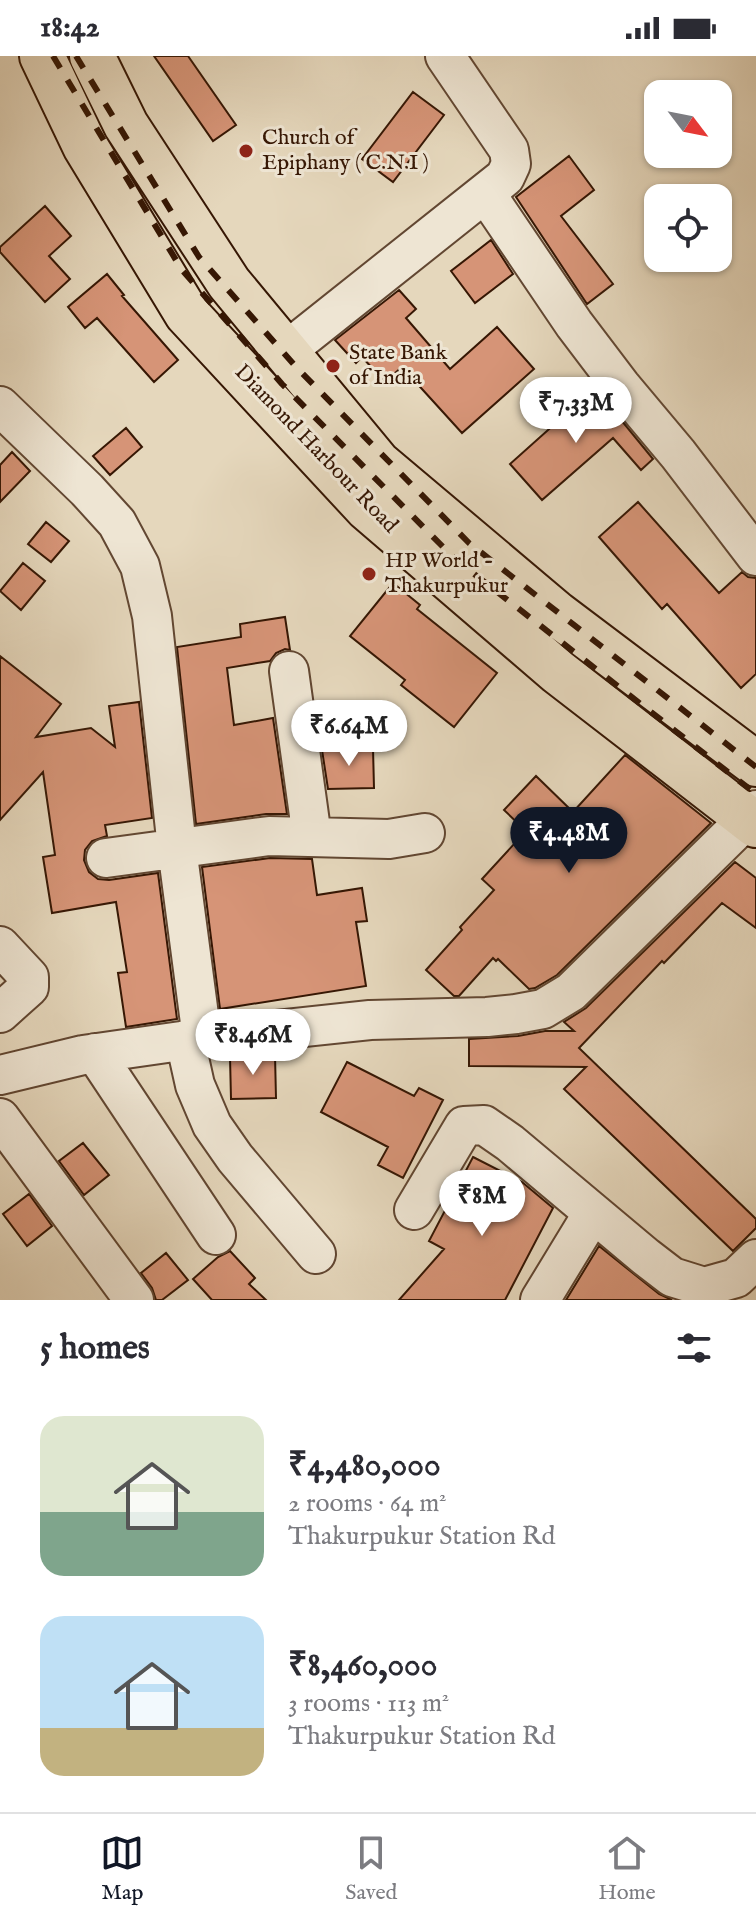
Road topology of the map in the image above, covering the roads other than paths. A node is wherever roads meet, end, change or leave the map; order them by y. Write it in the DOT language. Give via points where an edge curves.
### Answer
graph roads {
  1 [pos="42,56"];
  2 [pos="92,56"];
  3 [pos="445,56"];
  4 [pos="486,194"];
  5 [pos="285,352"];
  6 [pos="0,406"];
  7 [pos="756,556"];
  8 [pos="289,671"];
  9 [pos="756,764"];
  10 [pos="753,818"];
  11 [pos="425,833"];
  12 [pos="312,837"];
  13 [pos="177,848"];
  14 [pos="106,858"];
  15 [pos="0,946"];
  16 [pos="0,1013"];
  17 [pos="193,1039"];
  18 [pos="95,1053"];
  19 [pos="0,1075"];
  20 [pos="0,1118"];
  21 [pos="414,1210"];
  22 [pos="593,1213"];
  23 [pos="216,1235"];
  24 [pos="316,1254"];
  25 [pos="756,1259"];
  26 [pos="134,1300"];
  27 [pos="540,1300"];
  1 -- 10 [label="highway, Diamond Harbour Road" via="85,146 187,314 345,485 558,672"];
  2 -- 5 [label="highway, Diamond Harbour Road" via="126,125 229,283"];
  3 -- 4 [label="street" via="509,150 511,164 505,177"];
  4 -- 5 [label="street"];
  4 -- 7 [label="street" via="574,324"];
  5 -- 9 [label="highway, Diamond Harbour Road" via="378,463 557,614"];
  6 -- 13 [label="street" via="117,523 140,566 152,616"];
  8 -- 12 [label="street"];
  10 -- 17 [label="street" via="571,992 543,1009"];
  11 -- 12 [label="street" via="389,839"];
  12 -- 13 [label="street" via="269,836"];
  13 -- 14 [label="street"];
  13 -- 17 [label="street"];
  15 -- 16 [label="street" via="29,977 29,987"];
  17 -- 18 [label="street"];
  17 -- 24 [label="street" via="195,1085 212,1125"];
  18 -- 19 [label="street"];
  18 -- 23 [label="street"];
  20 -- 26 [label="street"];
  21 -- 22 [label="street" via="464,1126 484,1125"];
  22 -- 25 [label="street" via="672,1277 704,1287 736,1278"];
  22 -- 27 [label="street"];
}
